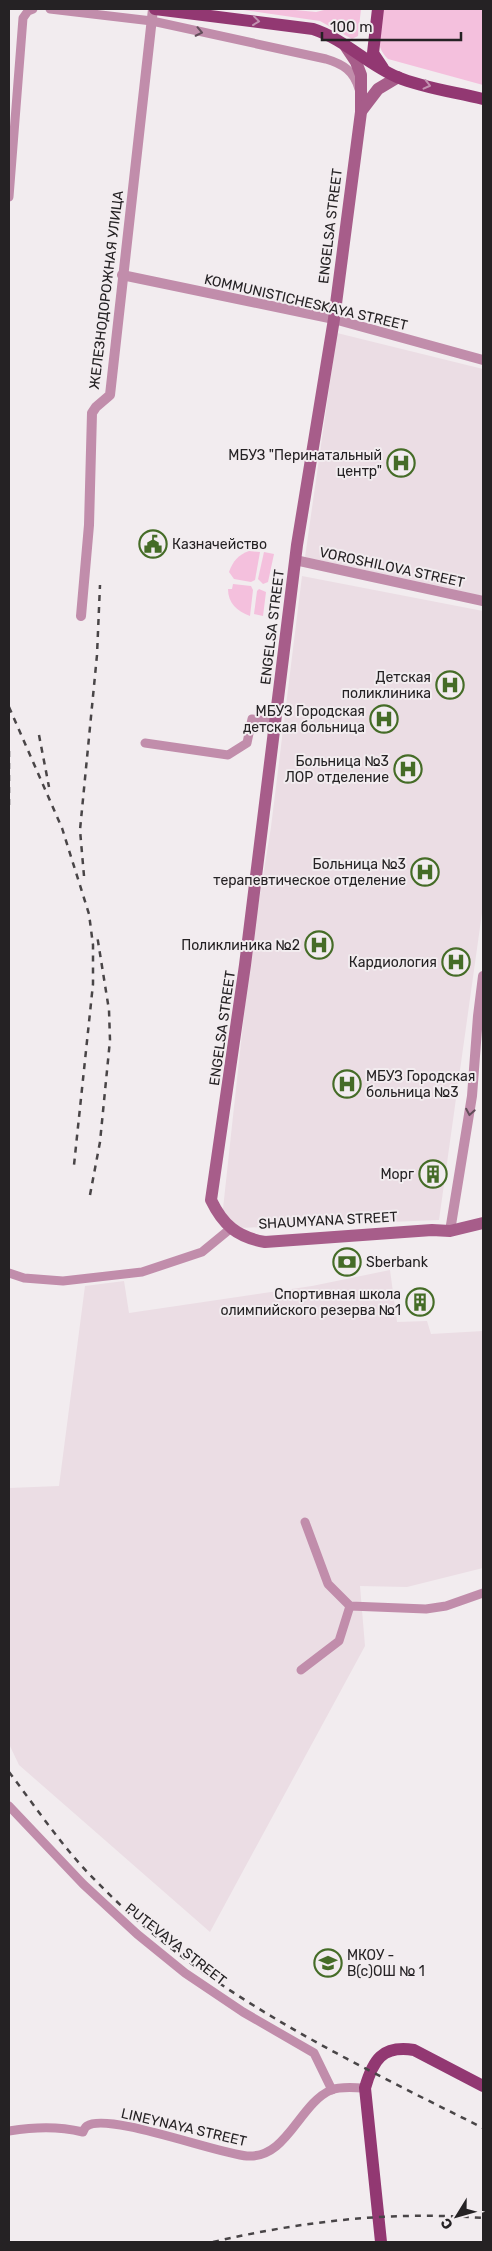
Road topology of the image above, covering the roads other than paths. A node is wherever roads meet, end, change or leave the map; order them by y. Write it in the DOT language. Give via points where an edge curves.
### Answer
graph roads {
  1 [pos="33,9"];
  2 [pos="50,9"];
  3 [pos="378,9"];
  4 [pos="153,13"];
  5 [pos="345,46"];
  6 [pos="397,77"];
  7 [pos="483,98"];
  8 [pos="361,112"];
  9 [pos="9,197"];
  10 [pos="122,276"];
  11 [pos="334,319"];
  12 [pos="483,360"];
  13 [pos="295,560"];
  14 [pos="483,602"];
  15 [pos="81,616"];
  16 [pos="275,722"];
  17 [pos="146,743"];
  18 [pos="483,976"];
  19 [pos="480,1017"];
  20 [pos="483,1223"];
  21 [pos="230,1229"];
  22 [pos="450,1231"];
  23 [pos="9,1273"];
  24 [pos="305,1522"];
  25 [pos="483,1593"];
  26 [pos="350,1606"];
  27 [pos="301,1670"];
  28 [pos="9,1806"];
  29 [pos="483,2086"];
  30 [pos="365,2088"];
  31 [pos="332,2090"];
  32 [pos="9,2131"];
  33 [pos="381,2242"];
  1 -- 9 [label="street" via="23,18"];
  2 -- 4 [label="street"];
  3 -- 6 [label="main road" via="374,57 381,67"];
  4 -- 5 [label="main road, one-way" via="291,25 320,31"];
  4 -- 8 [label="street, one-way" via="339,63 356,79"];
  4 -- 10 [label="street, ЖЕЛЕЗНОДОРОЖНАЯ УЛИЦА"];
  5 -- 6 [label="main road"];
  5 -- 8 [label="main road, ENGELSA STREET" via="361,75"];
  6 -- 7 [label="main road, one-way"];
  6 -- 8 [label="main road" via="378,89"];
  8 -- 11 [label="main road, ENGELSA STREET"];
  10 -- 11 [label="street, KOMMUNISTICHESKAYA STREET"];
  10 -- 15 [label="street, ЖЕЛЕЗНОДОРОЖНАЯ УЛИЦА" via="110,395 92,413 89,525"];
  11 -- 12 [label="street, KOMMUNISTICHESKAYA STREET"];
  11 -- 13 [label="main road, ENGELSA STREET"];
  13 -- 14 [label="street, VOROSHILOVA STREET"];
  13 -- 16 [label="main road, ENGELSA STREET"];
  16 -- 17 [label="street" via="252,719 247,743 228,755"];
  16 -- 21 [label="main road, ENGELSA STREET" via="212,1200 217,1213"];
  18 -- 19 [label="street"];
  19 -- 22 [label="street, one-way" via="472,1096"];
  20 -- 22 [label="main road, SHAUMYANA STREET"];
  21 -- 22 [label="main road, SHAUMYANA STREET" via="265,1242"];
  21 -- 23 [label="street" via="202,1252 142,1272 62,1281 24,1278"];
  24 -- 26 [label="street" via="328,1584"];
  25 -- 26 [label="street" via="446,1606 426,1609"];
  26 -- 27 [label="street" via="339,1641"];
  28 -- 31 [label="street, PUTEVAYA STREET" via="83,1884 137,1934 243,2012 314,2053"];
  29 -- 30 [label="main road" via="429,2056 402,2048 380,2055"];
  30 -- 31 [label="street"];
  30 -- 33 [label="main road"];
  31 -- 32 [label="street, LINEYNAYA STREET" via="321,2096 274,2148 259,2155 228,2153 122,2125 95,2124 87,2126 83,2132 62,2127"];
}
